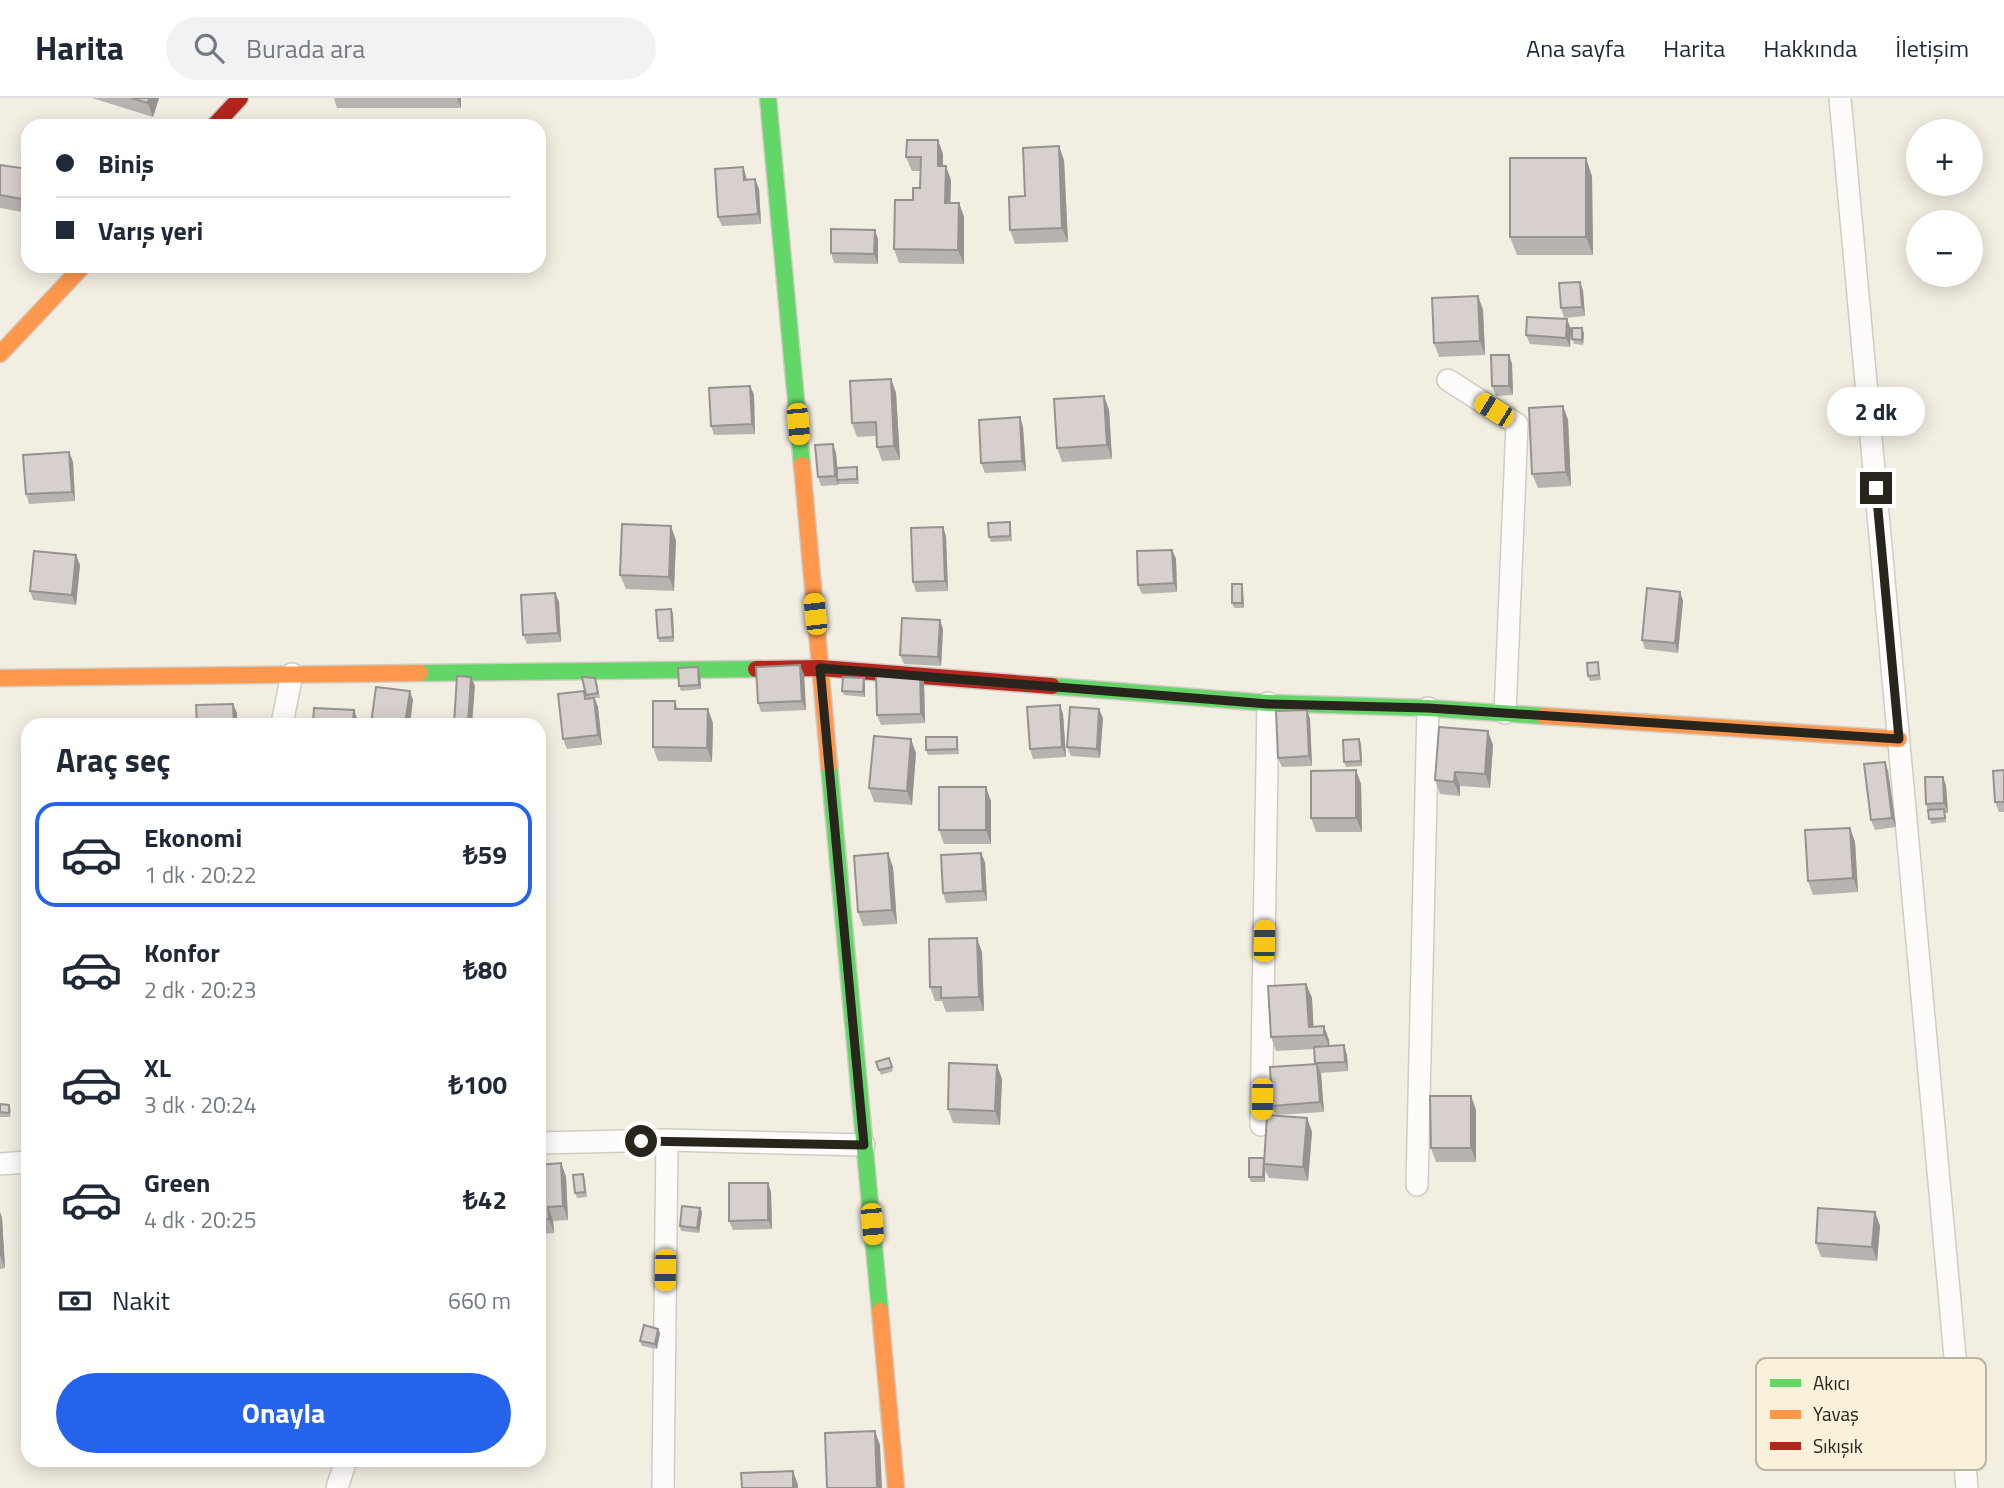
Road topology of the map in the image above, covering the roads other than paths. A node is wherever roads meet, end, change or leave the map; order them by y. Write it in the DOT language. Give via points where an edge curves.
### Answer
graph roads {
  1 [pos="240,98"];
  2 [pos="768,98"];
  3 [pos="1840,98"];
  4 [pos="220,119"];
  5 [pos="76,273"];
  6 [pos="0,354"];
  7 [pos="1448,380"];
  8 [pos="820,668"];
  9 [pos="292,674"];
  10 [pos="0,678"];
  11 [pos="1268,704"];
  12 [pos="1428,708"];
  13 [pos="1505,713"];
  14 [pos="283,718"];
  15 [pos="1899,739"];
  16 [pos="1261,1125"];
  17 [pos="667,1140"];
  18 [pos="546,1143"];
  19 [pos="864,1145"];
  20 [pos="21,1162"];
  21 [pos="0,1164"];
  22 [pos="1417,1185"];
  23 [pos="1955,1358"];
  24 [pos="344,1467"];
  25 [pos="1965,1470"];
  26 [pos="337,1488"];
  27 [pos="663,1488"];
  28 [pos="896,1488"];
  29 [pos="1967,1488"];
  1 -- 4 [label="street"];
  2 -- 8 [label="street"];
  3 -- 15 [label="street"];
  5 -- 6 [label="street"];
  7 -- 13 [label="street" via="1517,424"];
  8 -- 9 [label="street"];
  8 -- 11 [label="street"];
  8 -- 19 [label="street"];
  9 -- 10 [label="street"];
  9 -- 14 [label="street"];
  11 -- 12 [label="street"];
  11 -- 16 [label="street"];
  12 -- 13 [label="street"];
  12 -- 22 [label="street"];
  13 -- 15 [label="street"];
  15 -- 23 [label="street"];
  17 -- 18 [label="street"];
  17 -- 19 [label="street"];
  17 -- 27 [label="street"];
  19 -- 28 [label="street"];
  20 -- 21 [label="street"];
  24 -- 26 [label="street"];
  25 -- 29 [label="street"];
}
